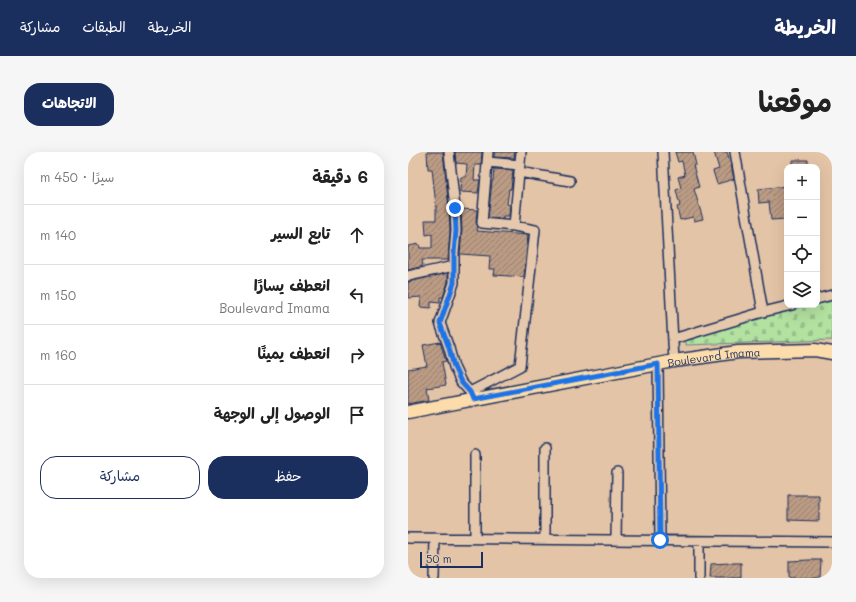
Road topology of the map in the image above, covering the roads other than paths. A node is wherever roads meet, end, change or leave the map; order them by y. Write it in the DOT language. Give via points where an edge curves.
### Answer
graph roads {
  1 [pos="449,152"];
  2 [pos="488,152"];
  3 [pos="521,152"];
  4 [pos="663,152"];
  5 [pos="735,152"];
  6 [pos="487,162"];
  7 [pos="519,168"];
  8 [pos="570,181"];
  9 [pos="514,226"];
  10 [pos="454,266"];
  11 [pos="408,276"];
  12 [pos="832,295"];
  13 [pos="820,298"];
  14 [pos="784,307"];
  15 [pos="763,312"];
  16 [pos="673,339"];
  17 [pos="832,353"];
  18 [pos="674,361"];
  19 [pos="658,364"];
  20 [pos="471,396"];
  21 [pos="408,412"];
  22 [pos="545,448"];
  23 [pos="475,455"];
  24 [pos="617,473"];
  25 [pos="408,538"];
  26 [pos="435,538"];
  27 [pos="475,538"];
  28 [pos="545,539"];
  29 [pos="616,540"];
  30 [pos="660,540"];
  31 [pos="699,541"];
  32 [pos="832,542"];
  33 [pos="434,578"];
  34 [pos="699,578"];
  1 -- 10 [label="street" via="455,208"];
  2 -- 6 [label="street"];
  3 -- 7 [label="street"];
  4 -- 16 [label="street"];
  5 -- 15 [label="street"];
  6 -- 7 [label="street"];
  6 -- 9 [label="street" via="482,223"];
  7 -- 8 [label="street"];
  7 -- 9 [label="street"];
  9 -- 20 [label="street" via="536,230 520,366"];
  10 -- 11 [label="street"];
  10 -- 20 [label="street" via="454,283 440,323 454,367"];
  12 -- 13 [label="street"];
  14 -- 15 [label="street"];
  15 -- 16 [label="street"];
  16 -- 18 [label="street"];
  17 -- 18 [label="main road, Boulevard Imama" via="815,350 738,352"];
  18 -- 19 [label="main road, Boulevard Imama"];
  19 -- 20 [label="main road, Boulevard Imama"];
  19 -- 30 [label="street"];
  20 -- 21 [label="main road, Boulevard Imama"];
  22 -- 28 [label="street"];
  23 -- 27 [label="street"];
  24 -- 29 [label="street"];
  25 -- 26 [label="street"];
  26 -- 27 [label="street"];
  26 -- 33 [label="street"];
  27 -- 28 [label="street"];
  28 -- 29 [label="street"];
  29 -- 30 [label="street"];
  30 -- 31 [label="street"];
  31 -- 32 [label="street"];
  31 -- 34 [label="street"];
}
